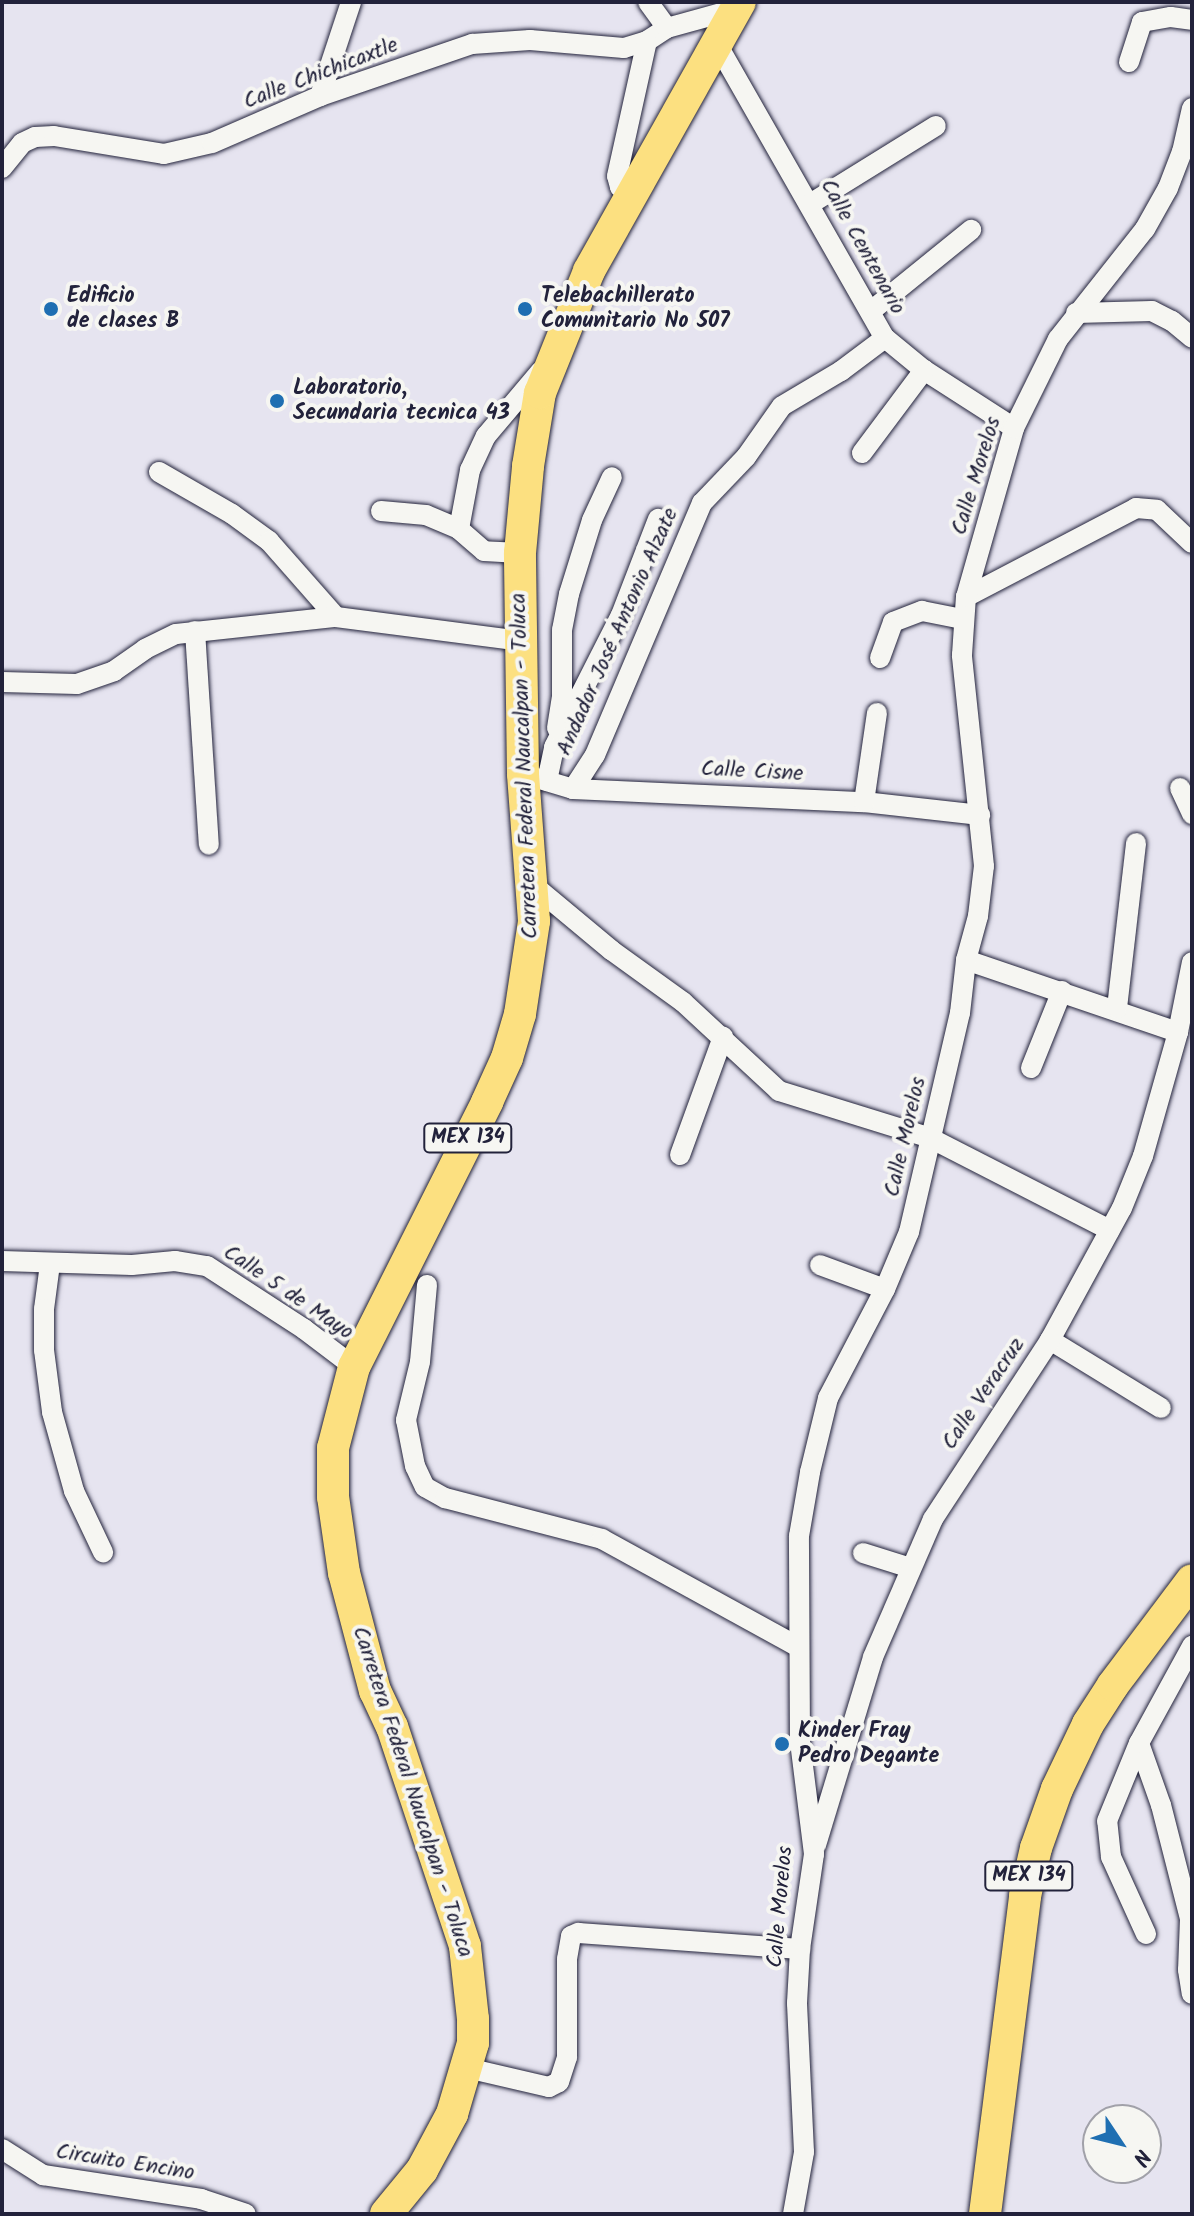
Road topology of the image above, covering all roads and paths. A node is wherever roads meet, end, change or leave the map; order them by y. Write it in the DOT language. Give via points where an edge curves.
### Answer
graph roads {
  1 [pos="351,2"];
  2 [pos="648,2"];
  3 [pos="738,6"];
  4 [pos="1192,20"];
  5 [pos="667,28"];
  6 [pos="647,41"];
  7 [pos="717,44"];
  8 [pos="1129,62"];
  9 [pos="320,96"];
  10 [pos="1192,108"];
  11 [pos="936,126"];
  12 [pos="2,168"];
  13 [pos="631,194"];
  14 [pos="810,204"];
  15 [pos="971,230"];
  16 [pos="871,311"];
  17 [pos="1076,313"];
  18 [pos="885,338"];
  19 [pos="1192,338"];
  20 [pos="551,360"];
  21 [pos="924,370"];
  22 [pos="1014,428"];
  23 [pos="862,453"];
  24 [pos="159,472"];
  25 [pos="612,477"];
  26 [pos="381,511"];
  27 [pos="658,519"];
  28 [pos="459,529"];
  29 [pos="1192,543"];
  30 [pos="520,553"];
  31 [pos="966,597"];
  32 [pos="336,617"];
  33 [pos="962,619"];
  34 [pos="195,631"];
  35 [pos="520,641"];
  36 [pos="880,658"];
  37 [pos="2,682"];
  38 [pos="877,713"];
  39 [pos="554,747"];
  40 [pos="535,778"];
  41 [pos="1180,788"];
  42 [pos="573,789"];
  43 [pos="864,802"];
  44 [pos="1192,814"];
  45 [pos="980,815"];
  46 [pos="1136,843"];
  47 [pos="209,845"];
  48 [pos="533,885"];
  49 [pos="966,960"];
  50 [pos="1192,962"];
  51 [pos="1062,991"];
  52 [pos="1117,1008"];
  53 [pos="1178,1032"];
  54 [pos="723,1037"];
  55 [pos="1031,1068"];
  56 [pos="928,1137"];
  57 [pos="680,1155"];
  58 [pos="1110,1230"];
  59 [pos="2,1261"];
  60 [pos="50,1264"];
  61 [pos="820,1265"];
  62 [pos="427,1285"];
  63 [pos="885,1289"];
  64 [pos="1050,1340"];
  65 [pos="354,1367"];
  66 [pos="1161,1408"];
  67 [pos="103,1552"];
  68 [pos="863,1553"];
  69 [pos="911,1568"];
  70 [pos="1192,1580"];
  71 [pos="797,1646"];
  72 [pos="1192,1646"];
  73 [pos="1139,1743"];
  74 [pos="814,1854"];
  75 [pos="1146,1934"];
  76 [pos="800,1949"];
  77 [pos="1192,1994"];
  78 [pos="467,2068"];
  79 [pos="2,2149"];
  80 [pos="246,2214"];
  81 [pos="386,2214"];
  82 [pos="793,2214"];
  83 [pos="985,2214"];
  1 -- 9 [label="street"];
  2 -- 5 [label="street"];
  3 -- 5 [label="street, Calle Chichicaxtle"];
  3 -- 7 [label="main road, Carretera Federal Naucalpan - Toluca / MEX 134"];
  4 -- 8 [label="street" via="1142,22"];
  5 -- 6 [label="street, Calle Chichicaxtle"];
  6 -- 9 [label="street, Calle Chichicaxtle" via="624,48 493,40"];
  6 -- 13 [label="street" via="617,176 620,187"];
  7 -- 13 [label="main road, Carretera Federal Naucalpan - Toluca / MEX 134"];
  7 -- 14 [label="street, Calle Centenario"];
  9 -- 12 [label="street, Calle Chichicaxtle" via="190,149 164,154 35,137 22,143"];
  10 -- 17 [label="street, Calle Morelos" via="1182,152 1145,229"];
  11 -- 14 [label="street"];
  13 -- 20 [label="main road, Carretera Federal Naucalpan - Toluca / MEX 134" via="579,292"];
  14 -- 16 [label="street, Calle Centenario"];
  15 -- 16 [label="street"];
  16 -- 18 [label="street, Calle Centenario"];
  17 -- 19 [label="street" via="1152,311"];
  17 -- 22 [label="street, Calle Morelos"];
  18 -- 21 [label="street, Calle Centenario"];
  18 -- 42 [label="street, Andador José Antonio Alzate" via="782,406 746,457 702,503 595,755"];
  20 -- 28 [label="street" via="486,436 470,470"];
  20 -- 30 [label="main road, Carretera Federal Naucalpan - Toluca / MEX 134" via="534,425"];
  21 -- 22 [label="street, Calle Centenario"];
  21 -- 23 [label="street"];
  22 -- 31 [label="street, Calle Morelos"];
  24 -- 32 [label="street" via="269,541"];
  25 -- 39 [label="street" via="569,594"];
  26 -- 28 [label="street" via="426,515"];
  27 -- 39 [label="street" via="621,615"];
  28 -- 30 [label="street" via="484,551"];
  29 -- 31 [label="street" via="1168,517 1148,507 1136,508"];
  30 -- 35 [label="main road, Carretera Federal Naucalpan - Toluca / MEX 134"];
  31 -- 33 [label="street, Calle Morelos"];
  32 -- 34 [label="street"];
  32 -- 35 [label="street"];
  33 -- 36 [label="street" via="922,611 893,622"];
  33 -- 45 [label="street, Calle Morelos"];
  34 -- 37 [label="street" via="176,634 114,671 77,684"];
  34 -- 47 [label="street"];
  35 -- 40 [label="main road, Carretera Federal Naucalpan - Toluca / MEX 134"];
  38 -- 43 [label="street"];
  39 -- 40 [label="street"];
  40 -- 42 [label="street, Calle Cisne"];
  40 -- 48 [label="main road, Carretera Federal Naucalpan - Toluca / MEX 134"];
  41 -- 44 [label="street"];
  42 -- 43 [label="street, Calle Cisne"];
  43 -- 45 [label="street, Calle Cisne"];
  45 -- 49 [label="street, Calle Morelos" via="984,866"];
  46 -- 52 [label="street"];
  48 -- 54 [label="street"];
  48 -- 65 [label="main road, Carretera Federal Naucalpan - Toluca / MEX 134" via="529,966 507,1058"];
  49 -- 51 [label="street"];
  49 -- 56 [label="street, Calle Morelos" via="960,1013"];
  50 -- 53 [label="street, Calle Veracruz"];
  51 -- 52 [label="street"];
  51 -- 55 [label="street"];
  52 -- 53 [label="street"];
  53 -- 58 [label="street, Calle Veracruz" via="1143,1156"];
  54 -- 56 [label="street" via="779,1091"];
  54 -- 57 [label="street"];
  56 -- 58 [label="street"];
  56 -- 63 [label="street, Calle Morelos" via="909,1232"];
  58 -- 64 [label="street, Calle Veracruz"];
  59 -- 60 [label="street, Calle 5 de Mayo"];
  60 -- 65 [label="street, Calle 5 de Mayo" via="175,1261 207,1266"];
  60 -- 67 [label="street" via="44,1350 52,1412 74,1491"];
  61 -- 63 [label="street"];
  62 -- 71 [label="street" via="420,1362 406,1420 425,1487 445,1498 602,1539"];
  63 -- 71 [label="street, Calle Morelos" via="828,1398 799,1536"];
  64 -- 66 [label="street"];
  64 -- 69 [label="street, Calle Veracruz" via="964,1466"];
  65 -- 78 [label="main road, Carretera Federal Naucalpan - Toluca / MEX 134" via="333,1448 337,1542 365,1658 465,1946 473,2019"];
  68 -- 69 [label="street"];
  69 -- 74 [label="street, Calle Veracruz" via="873,1657"];
  70 -- 83 [label="main road, MEX 134" via="1088,1724 1039,1837 1025,1896"];
  71 -- 74 [label="street, Calle Morelos" via="800,1742"];
  72 -- 73 [label="street"];
  73 -- 75 [label="street" via="1107,1821 1111,1857"];
  73 -- 77 [label="street" via="1170,1833 1190,1919"];
  74 -- 76 [label="street, Calle Morelos"];
  76 -- 78 [label="street" via="578,1933 571,1936 567,1959 567,2057 559,2082 549,2087"];
  76 -- 82 [label="street, Calle Morelos" via="797,2003 804,2139"];
  78 -- 81 [label="main road, Carretera Federal Naucalpan - Toluca / MEX 134" via="437,2144"];
  79 -- 80 [label="street, Circuito Encino" via="43,2175 201,2199"];
}
